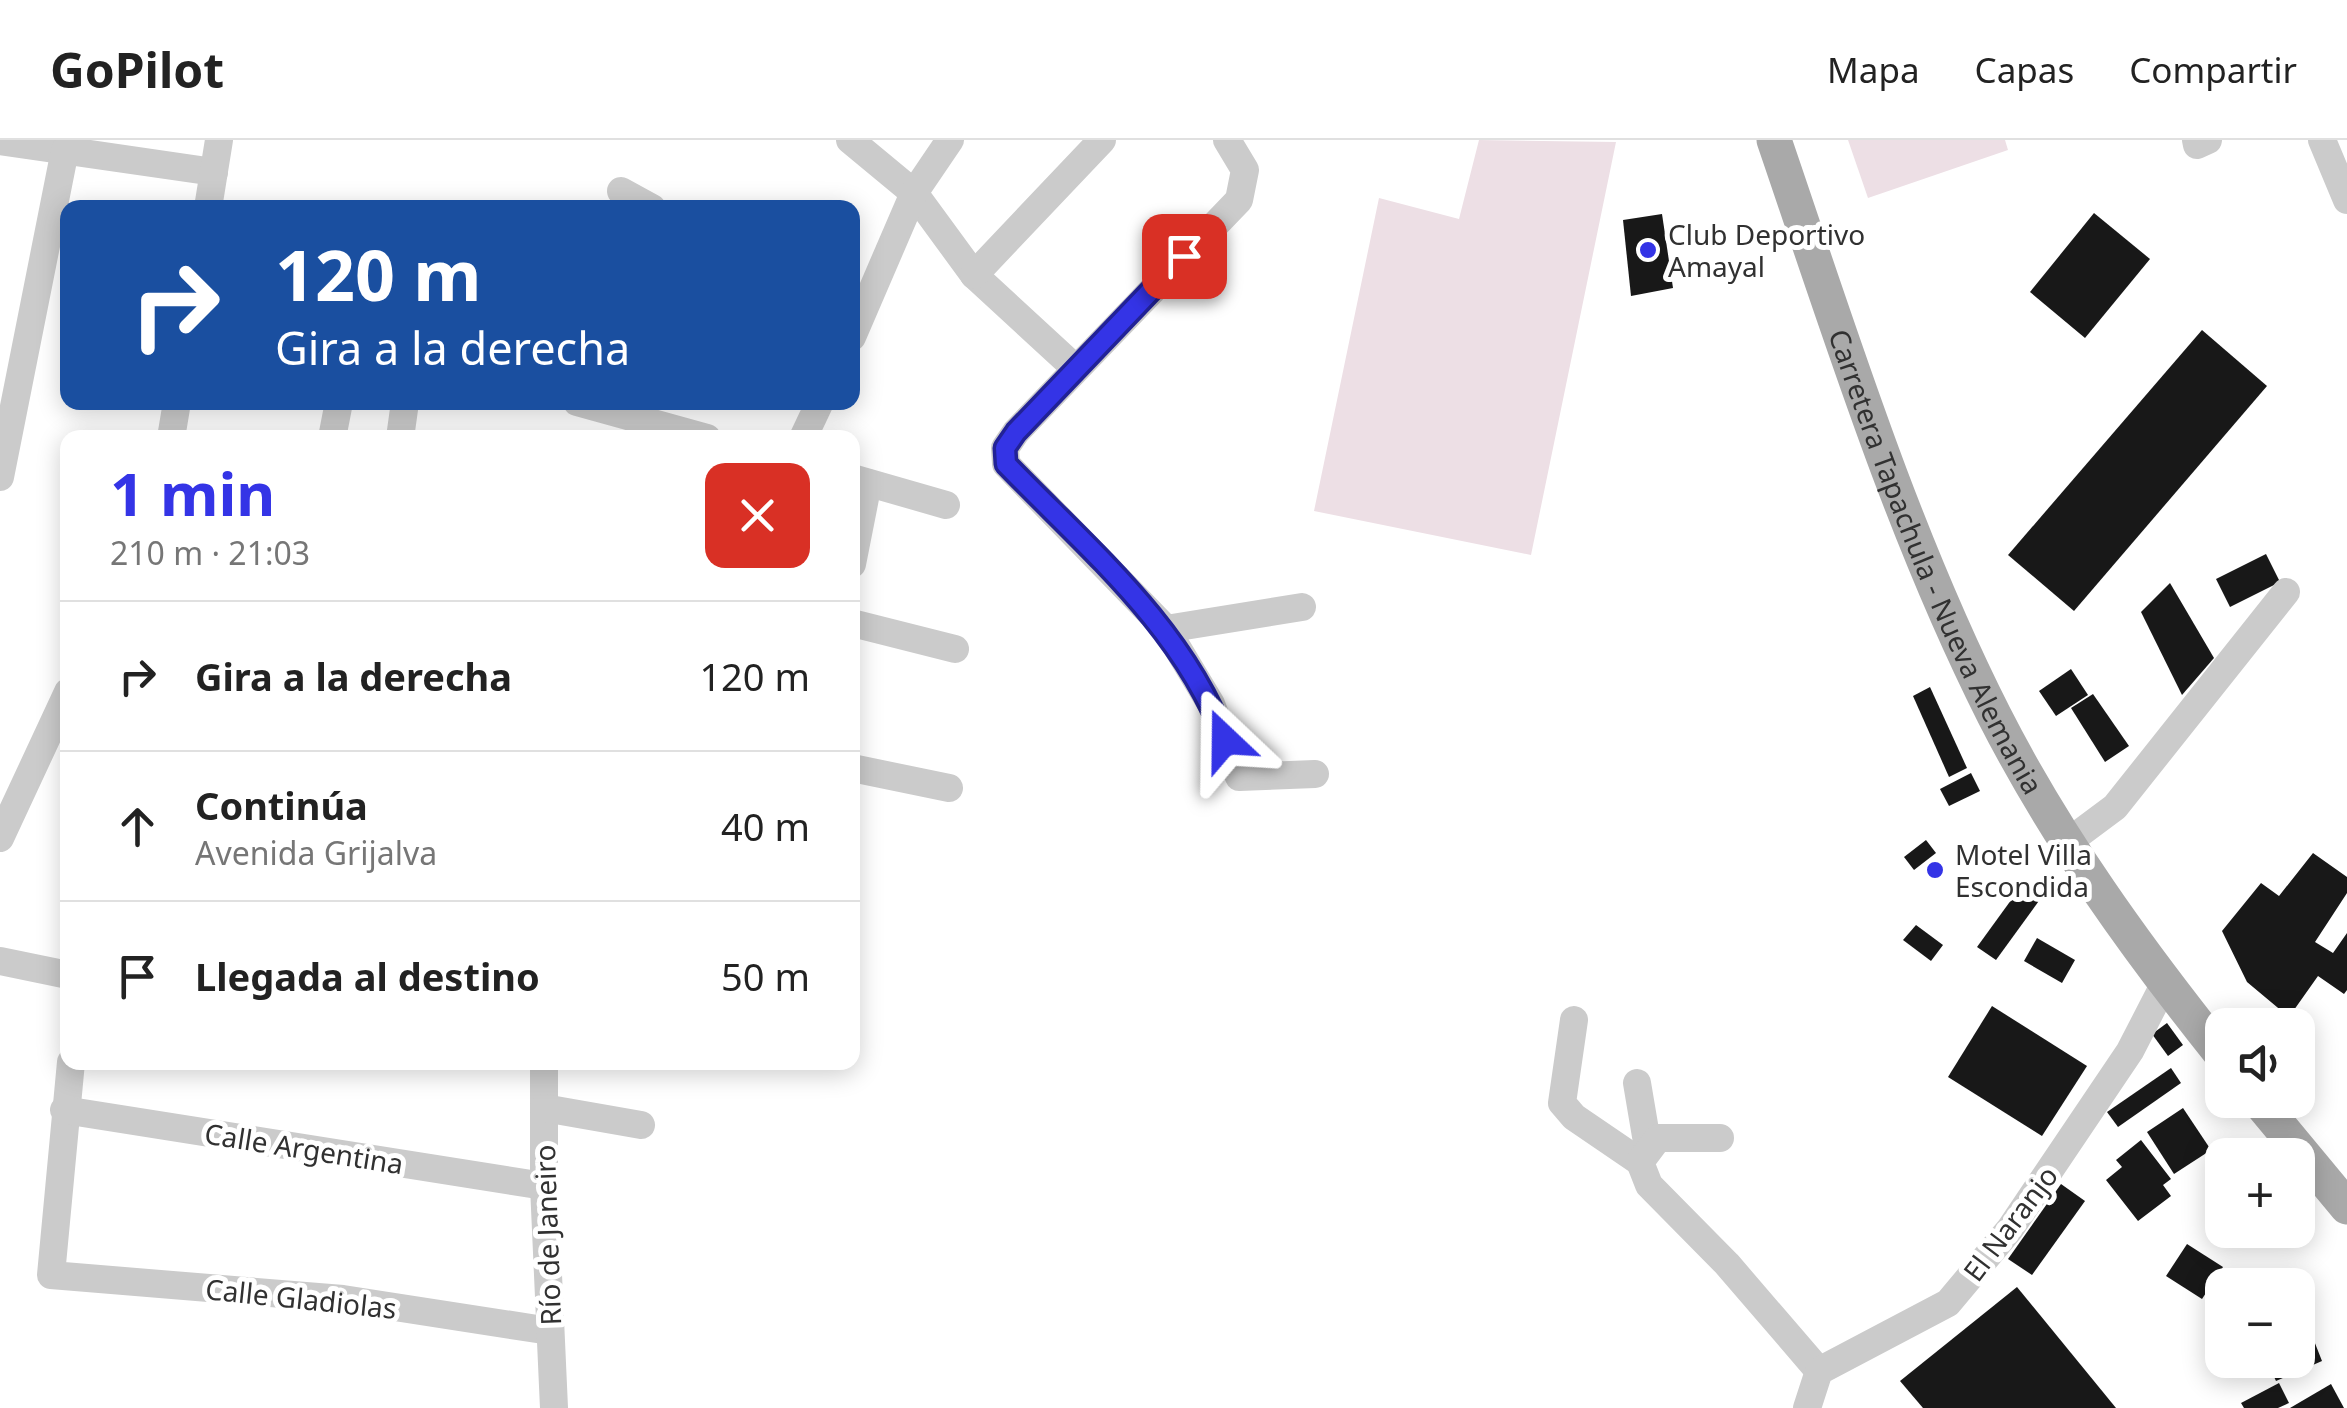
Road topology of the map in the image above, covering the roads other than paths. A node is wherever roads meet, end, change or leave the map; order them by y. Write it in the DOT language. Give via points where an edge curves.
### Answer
graph roads {
  1 [pos="0,140"];
  2 [pos="219,140"];
  3 [pos="850,140"];
  4 [pos="950,140"];
  5 [pos="1102,140"];
  6 [pos="1227,140"];
  7 [pos="1774,140"];
  8 [pos="2322,140"];
  9 [pos="66,150"];
  10 [pos="214,172"];
  11 [pos="621,191"];
  12 [pos="914,194"];
  13 [pos="209,200"];
  14 [pos="637,200"];
  15 [pos="2347,200"];
  16 [pos="974,275"];
  17 [pos="860,315"];
  18 [pos="1075,368"];
  19 [pos="606,410"];
  20 [pos="678,430"];
  21 [pos="0,477"];
  22 [pos="860,480"];
  23 [pos="946,506"];
  24 [pos="2286,592"];
  25 [pos="1302,607"];
  26 [pos="860,625"];
  27 [pos="1166,630"];
  28 [pos="956,649"];
  29 [pos="60,709"];
  30 [pos="860,770"];
  31 [pos="1314,774"];
  32 [pos="949,788"];
  33 [pos="0,838"];
  34 [pos="2068,842"];
  35 [pos="0,962"];
  36 [pos="60,973"];
  37 [pos="2165,984"];
  38 [pos="1574,1020"];
  39 [pos="2205,1034"];
  40 [pos="70,1070"];
  41 [pos="544,1070"];
  42 [pos="1638,1082"];
  43 [pos="544,1108"];
  44 [pos="64,1110"];
  45 [pos="2273,1118"];
  46 [pos="640,1125"];
  47 [pos="1720,1138"];
  48 [pos="1644,1155"];
  49 [pos="544,1186"];
  50 [pos="2347,1207"];
  51 [pos="550,1332"];
  52 [pos="1819,1372"];
  53 [pos="554,1408"];
  54 [pos="1808,1408"];
  1 -- 9 [label="street"];
  2 -- 10 [label="street"];
  3 -- 12 [label="street"];
  4 -- 12 [label="street"];
  5 -- 16 [label="street"];
  6 -- 18 [label="street" via="1245,170 1239,200"];
  7 -- 34 [label="main road, Carretera Tapachula - Nueva Alemania" via="1934,586 1994,715"];
  8 -- 15 [label="street"];
  9 -- 10 [label="street"];
  9 -- 21 [label="street"];
  10 -- 13 [label="street"];
  11 -- 14 [label="street"];
  12 -- 16 [label="street"];
  12 -- 17 [label="street"];
  16 -- 18 [label="street"];
  18 -- 27 [label="street" via="1016,432 1005,448 1006,464"];
  19 -- 20 [label="street"];
  22 -- 23 [label="street"];
  24 -- 34 [label="street" via="2115,807"];
  25 -- 27 [label="street"];
  26 -- 28 [label="street"];
  27 -- 31 [label="street" via="1212,704 1239,777"];
  29 -- 33 [label="street"];
  30 -- 32 [label="street"];
  34 -- 37 [label="main road, Carretera Tapachula - Nueva Alemania"];
  35 -- 36 [label="street"];
  37 -- 39 [label="main road, Carretera Tapachula - Nueva Alemania"];
  37 -- 52 [label="street, El Naranjo" via="2130,1051 2010,1230 1948,1303"];
  38 -- 48 [label="street" via="1562,1102 1574,1116"];
  40 -- 44 [label="street"];
  41 -- 43 [label="street, Río de Janeiro"];
  42 -- 48 [label="street"];
  43 -- 46 [label="street"];
  43 -- 49 [label="street, Río de Janeiro"];
  44 -- 49 [label="street, Calle Argentina"];
  44 -- 51 [label="street, Calle Gladiolas" via="51,1274 344,1299"];
  45 -- 50 [label="main road"];
  47 -- 48 [label="street" via="1670,1136"];
  48 -- 52 [label="street" via="1649,1185"];
  49 -- 51 [label="street, Río de Janeiro"];
  51 -- 53 [label="street, Río de Janeiro"];
  52 -- 54 [label="street"];
}
